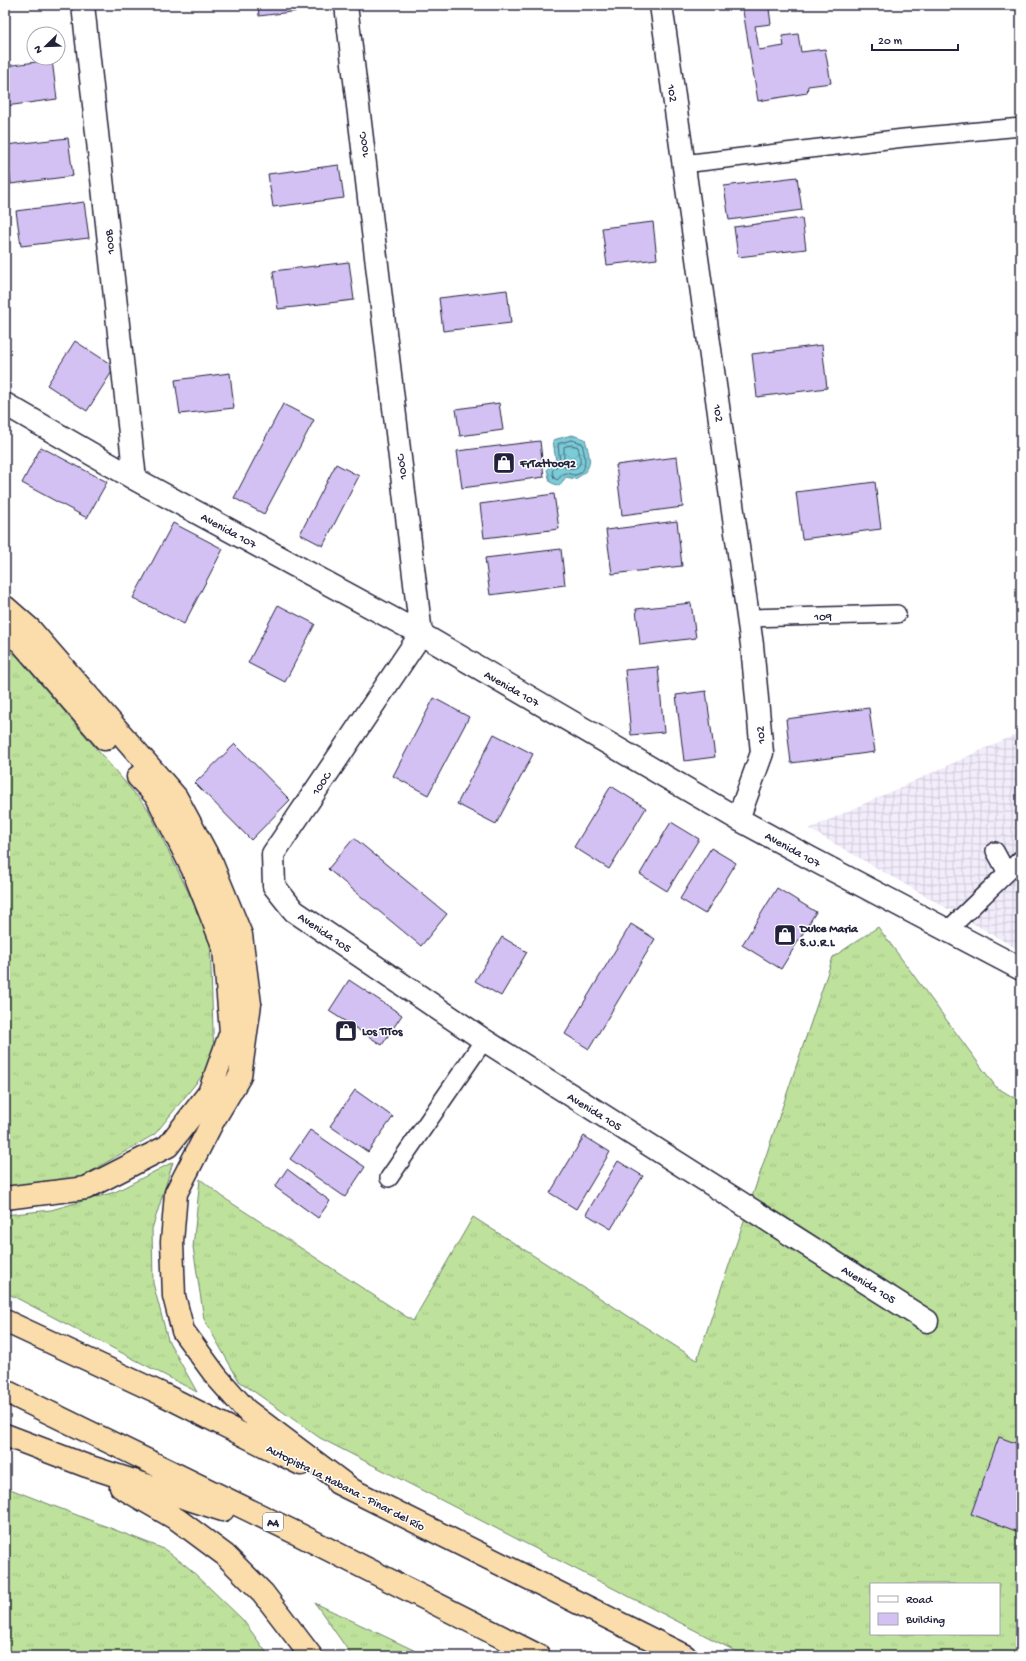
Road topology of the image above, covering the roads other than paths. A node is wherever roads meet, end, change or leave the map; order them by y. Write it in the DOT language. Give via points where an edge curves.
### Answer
graph roads {
  1 [pos="83,5"];
  2 [pos="346,5"];
  3 [pos="661,5"];
  4 [pos="1021,127"];
  5 [pos="683,164"];
  6 [pos="5,404"];
  7 [pos="135,479"];
  8 [pos="5,607"];
  9 [pos="897,614"];
  10 [pos="749,618"];
  11 [pos="5,632"];
  12 [pos="421,634"];
  13 [pos="738,819"];
  14 [pos="995,851"];
  15 [pos="1021,859"];
  16 [pos="1007,873"];
  17 [pos="274,886"];
  18 [pos="947,931"];
  19 [pos="1021,968"];
  20 [pos="484,1040"];
  21 [pos="389,1178"];
  22 [pos="5,1198"];
  23 [pos="5,1321"];
  24 [pos="927,1321"];
  25 [pos="5,1391"];
  26 [pos="5,1435"];
  27 [pos="84,1465"];
  28 [pos="351,1490"];
  29 [pos="298,1534"];
  30 [pos="311,1656"];
  31 [pos="539,1656"];
  32 [pos="684,1656"];
  1 -- 7 [label="street, 100B"];
  2 -- 12 [label="street, 100C"];
  3 -- 5 [label="street, 102"];
  4 -- 5 [label="lane"];
  5 -- 10 [label="street, 102"];
  6 -- 7 [label="street, Avenida 107"];
  7 -- 12 [label="street, Avenida 107"];
  8 -- 28 [label="highway" via="30,628 176,797 212,864 242,935 250,1004 240,1076 213,1121 176,1193 172,1242 174,1296 183,1331 216,1376 246,1410"];
  9 -- 10 [label="lane, 109"];
  10 -- 13 [label="street, 102" via="762,753"];
  11 -- 22 [label="highway" via="21,642 157,797 194,872 224,948 231,1032 208,1093 168,1146 86,1188"];
  12 -- 13 [label="street, Avenida 107"];
  12 -- 17 [label="street, 100C" via="273,854"];
  13 -- 18 [label="street, Avenida 107"];
  14 -- 16 [label="lane"];
  15 -- 16 [label="lane"];
  16 -- 18 [label="lane"];
  17 -- 20 [label="street, Avenida 105" via="294,911"];
  18 -- 19 [label="street, Avenida 107"];
  20 -- 21 [label="lane"];
  20 -- 24 [label="street, Avenida 105"];
  23 -- 28 [label="highway, Autopista La Habana - Pinar del Río" via="162,1394"];
  25 -- 29 [label="highway, A4"];
  26 -- 27 [label="highway, A4"];
  27 -- 29 [label="highway, A4"];
  27 -- 30 [label="highway" via="178,1520 226,1555 263,1593"];
  28 -- 32 [label="highway, Autopista La Habana - Pinar del Río"];
  29 -- 31 [label="highway, A4"];
}
